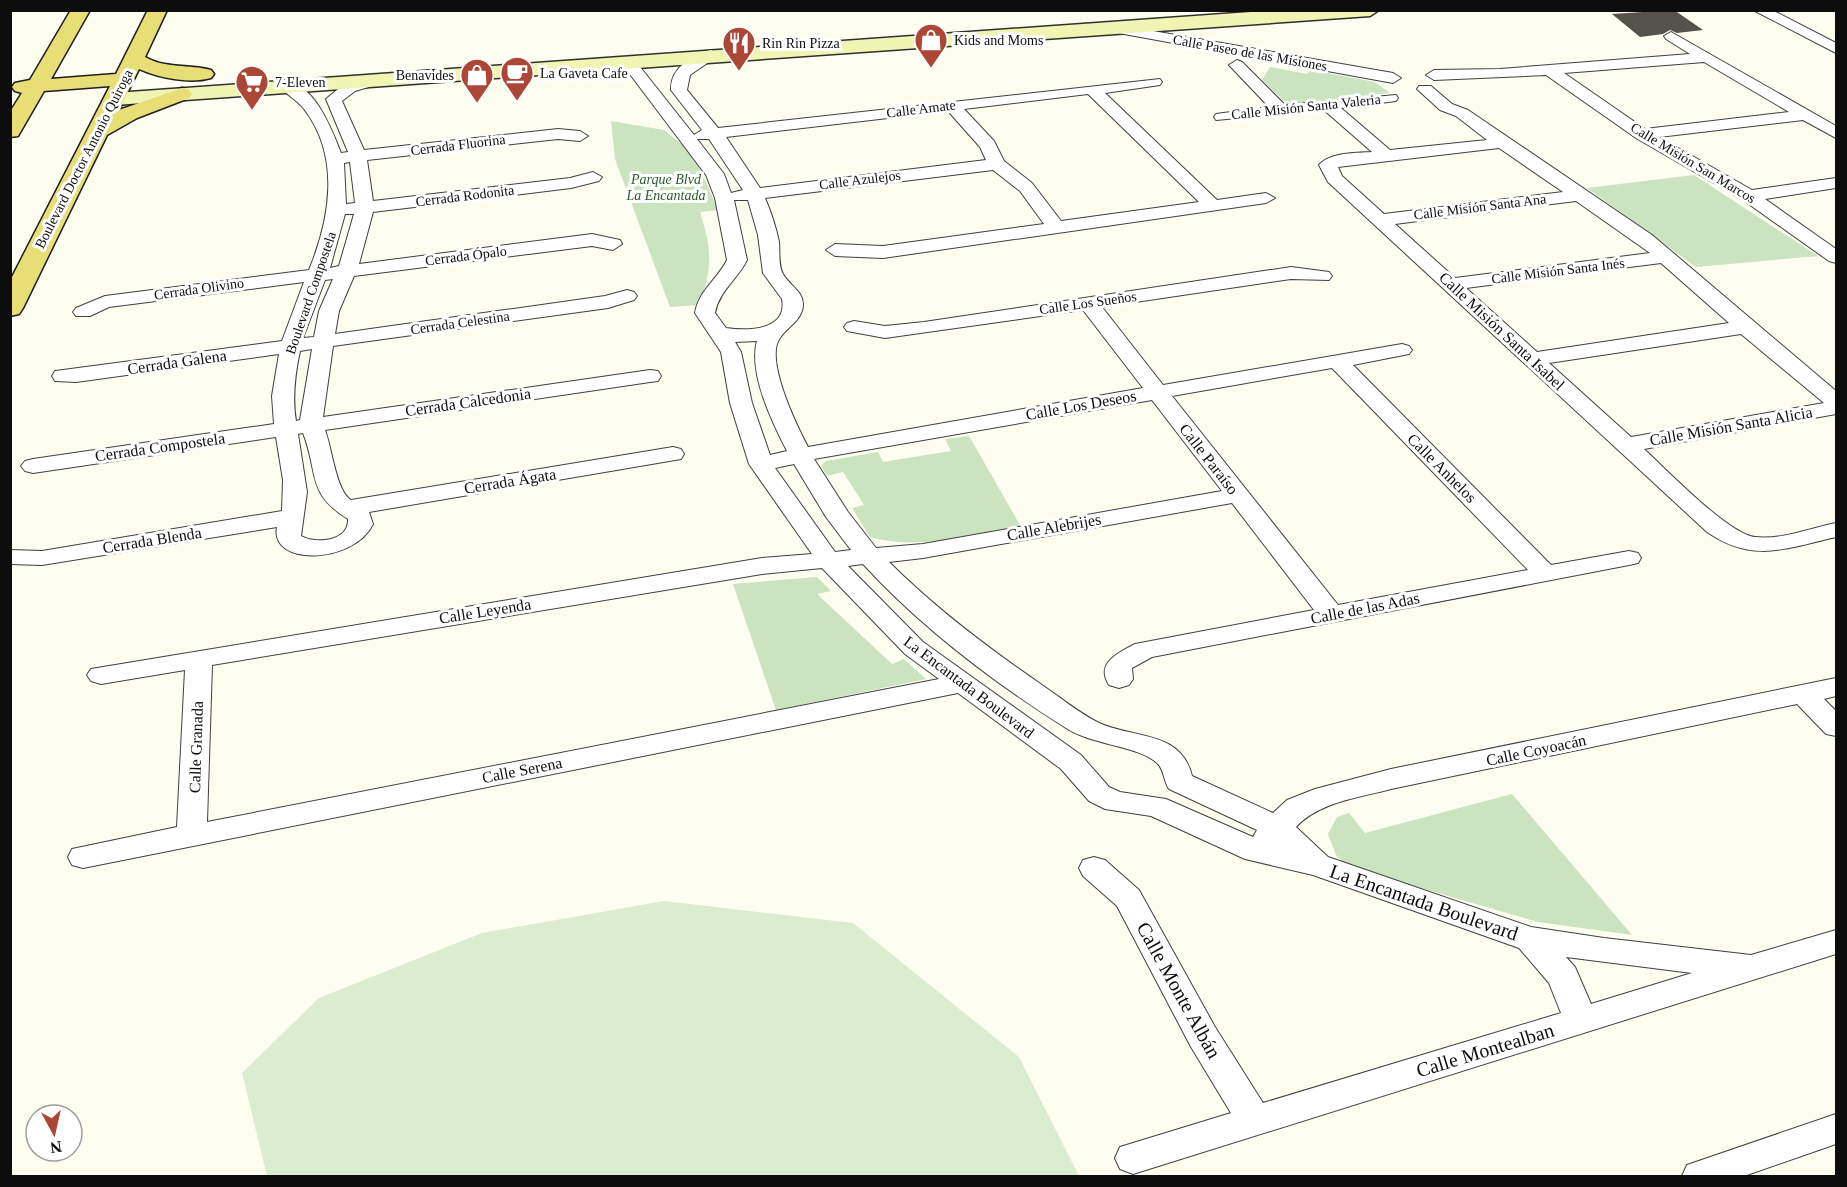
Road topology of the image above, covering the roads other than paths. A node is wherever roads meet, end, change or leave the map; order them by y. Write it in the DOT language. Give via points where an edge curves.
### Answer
graph roads {
  1 [pos="81,10"];
  2 [pos="158,10"];
  3 [pos="1370,10"];
  4 [pos="1760,10"];
  5 [pos="1084,12"];
  6 [pos="1250,18"];
  7 [pos="1107,19"];
  8 [pos="826,29"];
  9 [pos="1671,36"];
  10 [pos="906,40"];
  11 [pos="1836,49"];
  12 [pos="739,53"];
  13 [pos="711,55"];
  14 [pos="1706,57"];
  15 [pos="51,62"];
  16 [pos="628,62"];
  17 [pos="1237,65"];
  18 [pos="1549,70"];
  19 [pos="10,77"];
  20 [pos="125,79"];
  21 [pos="1417,80"];
  22 [pos="373,81"];
  23 [pos="1154,82"];
  24 [pos="38,86"];
  25 [pos="288,87"];
  26 [pos="10,88"];
  27 [pos="1092,89"];
  28 [pos="182,94"];
  29 [pos="1390,98"];
  30 [pos="18,105"];
  31 [pos="1327,105"];
  32 [pos="952,106"];
  33 [pos="1281,110"];
  34 [pos="1805,115"];
  35 [pos="1222,117"];
  36 [pos="343,122"];
  37 [pos="322,125"];
  38 [pos="11,130"];
  39 [pos="98,131"];
  40 [pos="715,133"];
  41 [pos="1836,133"];
  42 [pos="1642,134"];
  43 [pos="580,136"];
  44 [pos="687,137"];
  45 [pos="1502,143"];
  46 [pos="1386,155"];
  47 [pos="358,156"];
  48 [pos="336,159"];
  49 [pos="997,164"];
  50 [pos="593,177"];
  51 [pos="1836,183"];
  52 [pos="754,194"];
  53 [pos="1579,195"];
  54 [pos="1749,196"];
  55 [pos="724,198"];
  56 [pos="1266,198"];
  57 [pos="1212,205"];
  58 [pos="365,208"];
  59 [pos="336,210"];
  60 [pos="1380,220"];
  61 [pos="1057,228"];
  62 [pos="613,244"];
  63 [pos="835,250"];
  64 [pos="1665,257"];
  65 [pos="1836,257"];
  66 [pos="346,270"];
  67 [pos="318,274"];
  68 [pos="1322,276"];
  69 [pos="774,277"];
  70 [pos="723,280"];
  71 [pos="1451,284"];
  72 [pos="627,296"];
  73 [pos="1088,303"];
  74 [pos="10,308"];
  75 [pos="83,312"];
  76 [pos="854,327"];
  77 [pos="1745,327"];
  78 [pos="773,333"];
  79 [pos="720,334"];
  80 [pos="324,342"];
  81 [pos="291,347"];
  82 [pos="1402,350"];
  83 [pos="1533,359"];
  84 [pos="1337,362"];
  85 [pos="63,376"];
  86 [pos="650,376"];
  87 [pos="1157,392"];
  88 [pos="1836,402"];
  89 [pos="1836,408"];
  90 [pos="311,424"];
  91 [pos="286,429"];
  92 [pos="1626,445"];
  93 [pos="673,454"];
  94 [pos="800,455"];
  95 [pos="761,464"];
  96 [pos="33,466"];
  97 [pos="1238,495"];
  98 [pos="348,508"];
  99 [pos="292,517"];
  100 [pos="1836,530"];
  101 [pos="10,557"];
  102 [pos="871,558"];
  103 [pos="1629,558"];
  104 [pos="829,561"];
  105 [pos="1546,574"];
  106 [pos="1331,614"];
  107 [pos="199,659"];
  108 [pos="101,675"];
  109 [pos="1119,679"];
  110 [pos="961,684"];
  111 [pos="1836,687"];
  112 [pos="1034,692"];
  113 [pos="1803,694"];
  114 [pos="1001,713"];
  115 [pos="1836,727"];
  116 [pos="1179,782"];
  117 [pos="1156,806"];
  118 [pos="1276,826"];
  119 [pos="192,834"];
  120 [pos="1256,851"];
  121 [pos="83,857"];
  122 [pos="1317,865"];
  123 [pos="1094,867"];
  124 [pos="1530,939"];
  125 [pos="1836,942"];
  126 [pos="1754,968"];
  127 [pos="1581,1021"];
  128 [pos="1255,1120"];
  129 [pos="1836,1129"];
  130 [pos="1133,1158"];
  131 [pos="1700,1176"];
  1 -- 15 [label="main road"];
  2 -- 20 [label="main road, Boulevard Doctor Antonio Quiroga"];
  3 -- 6 [label="main road"];
  4 -- 11 [label="street"];
  5 -- 7 [label="main road"];
  5 -- 8 [label="main road"];
  5 -- 10 [label="main road" via="911,29 903,32"];
  6 -- 7 [label="main road"];
  6 -- 21 [label="street, Calle Paseo de las Misiones" via="1234,26 1231,32 1238,42"];
  7 -- 10 [label="main road"];
  7 -- 21 [label="street, Calle Paseo de las Misiones"];
  8 -- 12 [label="main road" via="818,41"];
  8 -- 20 [label="main road" via="204,74 161,70"];
  9 -- 14 [label="street"];
  10 -- 12 [label="main road"];
  12 -- 13 [label="main road"];
  13 -- 16 [label="main road"];
  13 -- 40 [label="street" via="686,69 678,84 684,97"];
  14 -- 18 [label="street"];
  14 -- 34 [label="street"];
  15 -- 19 [label="main road"];
  15 -- 24 [label="main road"];
  16 -- 22 [label="main road"];
  16 -- 44 [label="street, La Encantada Boulevard"];
  17 -- 33 [label="street"];
  18 -- 21 [label="street" via="1500,74 1487,79"];
  18 -- 42 [label="street, Calle Misión San Marcos"];
  20 -- 24 [label="main road"];
  20 -- 28 [label="main road"];
  20 -- 30 [label="main road"];
  20 -- 39 [label="main road, Boulevard Doctor Antonio Quiroga"];
  21 -- 45 [label="street" via="1446,107 1462,113"];
  22 -- 25 [label="main road"];
  22 -- 36 [label="street, Boulevard Compostela" via="349,88 334,99"];
  23 -- 27 [label="street, Calle Amate"];
  24 -- 26 [label="main road"];
  24 -- 30 [label="main road"];
  25 -- 28 [label="main road"];
  25 -- 37 [label="street, Boulevard Compostela" via="306,99"];
  27 -- 32 [label="street, Calle Amate"];
  27 -- 57 [label="street"];
  28 -- 39 [label="main road" via="129,113"];
  29 -- 31 [label="street, Calle Misión Santa Valeria"];
  30 -- 38 [label="main road"];
  31 -- 33 [label="street, Calle Misión Santa Valeria"];
  31 -- 46 [label="street"];
  32 -- 40 [label="street, Calle Amate"];
  32 -- 49 [label="street" via="988,145"];
  33 -- 35 [label="street, Calle Misión Santa Valeria"];
  34 -- 41 [label="street"];
  34 -- 42 [label="street"];
  36 -- 37 [label="street"];
  36 -- 47 [label="street, Boulevard Compostela"];
  37 -- 48 [label="street, Boulevard Compostela"];
  39 -- 74 [label="main road, Boulevard Doctor Antonio Quiroga"];
  40 -- 44 [label="street, Calle Amate"];
  40 -- 52 [label="street"];
  42 -- 54 [label="street, Calle Misión San Marcos"];
  43 -- 47 [label="street, Cerrada Fluorina" via="558,134"];
  44 -- 55 [label="street, La Encantada Boulevard" via="715,174"];
  45 -- 46 [label="street, Calle Misión Santa Isabel"];
  45 -- 53 [label="street"];
  46 -- 60 [label="street, Calle Misión Santa Isabel" via="1343,159 1328,165 1335,178"];
  47 -- 48 [label="street, Cerrada Fluorina"];
  47 -- 58 [label="street, Boulevard Compostela"];
  48 -- 59 [label="street, Boulevard Compostela"];
  49 -- 52 [label="street, Calle Azulejos"];
  49 -- 61 [label="street" via="1026,187"];
  50 -- 58 [label="street, Cerrada Rodonita"];
  51 -- 54 [label="street"];
  52 -- 55 [label="street, Calle Azulejos"];
  52 -- 69 [label="street" via="769,240"];
  53 -- 60 [label="street, Calle Misión Santa Ana"];
  53 -- 64 [label="street" via="1619,220"];
  54 -- 65 [label="street, Calle Misión San Marcos"];
  55 -- 70 [label="street, La Encantada Boulevard" via="736,260"];
  56 -- 57 [label="street"];
  57 -- 61 [label="street"];
  58 -- 59 [label="street, Cerrada Rodonita"];
  58 -- 66 [label="street, Boulevard Compostela" via="355,251"];
  59 -- 67 [label="street, Boulevard Compostela" via="332,240"];
  60 -- 71 [label="street, Calle Misión Santa Isabel"];
  61 -- 63 [label="street" via="883,252"];
  62 -- 66 [label="street, Cerrada Ópalo" via="592,240"];
  64 -- 71 [label="street, Calle Misión Santa Inés"];
  64 -- 77 [label="street"];
  66 -- 67 [label="street, Cerrada Ópalo"];
  66 -- 80 [label="street, Boulevard Compostela" via="329,311"];
  67 -- 75 [label="street, Cerrada Olivino" via="105,302"];
  67 -- 81 [label="street, Boulevard Compostela"];
  68 -- 73 [label="street, Calle Los Sueños" via="1291,273"];
  69 -- 70 [label="street" via="741,275"];
  69 -- 78 [label="street" via="790,292 793,304 786,322"];
  70 -- 79 [label="street, La Encantada Boulevard" via="707,302 705,313"];
  71 -- 83 [label="street, Calle Misión Santa Isabel"];
  72 -- 80 [label="street, Cerrada Celestina" via="608,302"];
  73 -- 76 [label="street, Calle Los Sueños" via="903,330"];
  73 -- 87 [label="street, Calle Paraíso"];
  77 -- 83 [label="street"];
  77 -- 88 [label="street"];
  78 -- 79 [label="street" via="745,337"];
  78 -- 94 [label="street, La Encantada Boulevard" via="766,344 771,384"];
  79 -- 95 [label="street, La Encantada Boulevard" via="731,352 741,403"];
  80 -- 81 [label="street, Cerrada Celestina"];
  80 -- 90 [label="street, Boulevard Compostela"];
  81 -- 85 [label="street, Cerrada Galena"];
  81 -- 91 [label="street, Boulevard Compostela" via="283,404"];
  82 -- 84 [label="street, Calle Los Deseos"];
  83 -- 92 [label="street, Calle Misión Santa Isabel"];
  84 -- 87 [label="street, Calle Los Deseos"];
  84 -- 105 [label="street, Calle Anhelos"];
  86 -- 90 [label="street, Cerrada Calcedonia"];
  87 -- 94 [label="street, Calle Los Deseos"];
  87 -- 97 [label="street, Calle Paraíso"];
  89 -- 92 [label="street, Calle Misión Santa Alicia"];
  90 -- 91 [label="street, Cerrada Calcedonia"];
  90 -- 98 [label="street, Boulevard Compostela" via="329,489"];
  91 -- 96 [label="street, Cerrada Compostela"];
  91 -- 99 [label="street, Boulevard Compostela" via="295,506"];
  92 -- 100 [label="street, Calle Misión Santa Isabel" via="1716,527 1735,539 1750,544 1771,543"];
  93 -- 98 [label="street, Cerrada Ágata"];
  94 -- 95 [label="street, Calle Los Deseos"];
  94 -- 102 [label="street, La Encantada Boulevard" via="835,512"];
  95 -- 104 [label="street, La Encantada Boulevard"];
  97 -- 102 [label="street, Calle Alebrijes"];
  97 -- 106 [label="street, Calle Paraíso"];
  98 -- 99 [label="street, Boulevard Compostela" via="360,516 359,530 322,548 306,548 289,540 287,529"];
  99 -- 101 [label="street, Cerrada Blenda" via="42,558"];
  102 -- 104 [label="street, Calle Leyenda"];
  102 -- 112 [label="street, La Encantada Boulevard" via="989,662"];
  103 -- 105 [label="street, Calle de las Adas"];
  104 -- 107 [label="street, Calle Leyenda" via="739,570"];
  104 -- 110 [label="street, La Encantada Boulevard" via="914,648"];
  105 -- 106 [label="street, Calle de las Adas"];
  106 -- 109 [label="street, Calle de las Adas" via="1144,650 1119,664"];
  107 -- 108 [label="street, Calle Leyenda"];
  107 -- 119 [label="street, Calle Granada"];
  110 -- 114 [label="street, La Encantada Boulevard"];
  110 -- 119 [label="street, Calle Serena"];
  111 -- 113 [label="street, Calle Coyoacán"];
  112 -- 114 [label="street"];
  112 -- 116 [label="street, La Encantada Boulevard" via="1103,736 1140,741 1162,751 1175,764"];
  113 -- 115 [label="street"];
  113 -- 118 [label="street, Calle Coyoacán" via="1391,779 1296,807"];
  114 -- 117 [label="street, La Encantada Boulevard" via="1071,762 1099,794 1131,806"];
  116 -- 117 [label="street" via="1171,798"];
  116 -- 118 [label="street, La Encantada Boulevard"];
  117 -- 120 [label="street, La Encantada Boulevard"];
  118 -- 120 [label="street, Calle Coyoacán"];
  118 -- 122 [label="street, La Encantada Boulevard"];
  119 -- 121 [label="street, Calle Serena"];
  120 -- 122 [label="street, La Encantada Boulevard"];
  122 -- 124 [label="street, La Encantada Boulevard"];
  123 -- 128 [label="street, Calle Monte Albán" via="1128,898 1203,1037"];
  124 -- 126 [label="street, La Encantada Boulevard"];
  124 -- 127 [label="street, La Encantada Boulevard" via="1563,976"];
  125 -- 126 [label="street, Calle Montealban"];
  126 -- 127 [label="street, Calle Montealban"];
  127 -- 128 [label="street, Calle Montealban"];
  128 -- 130 [label="street, Calle Montealban"];
  129 -- 131 [label="street"];
}
